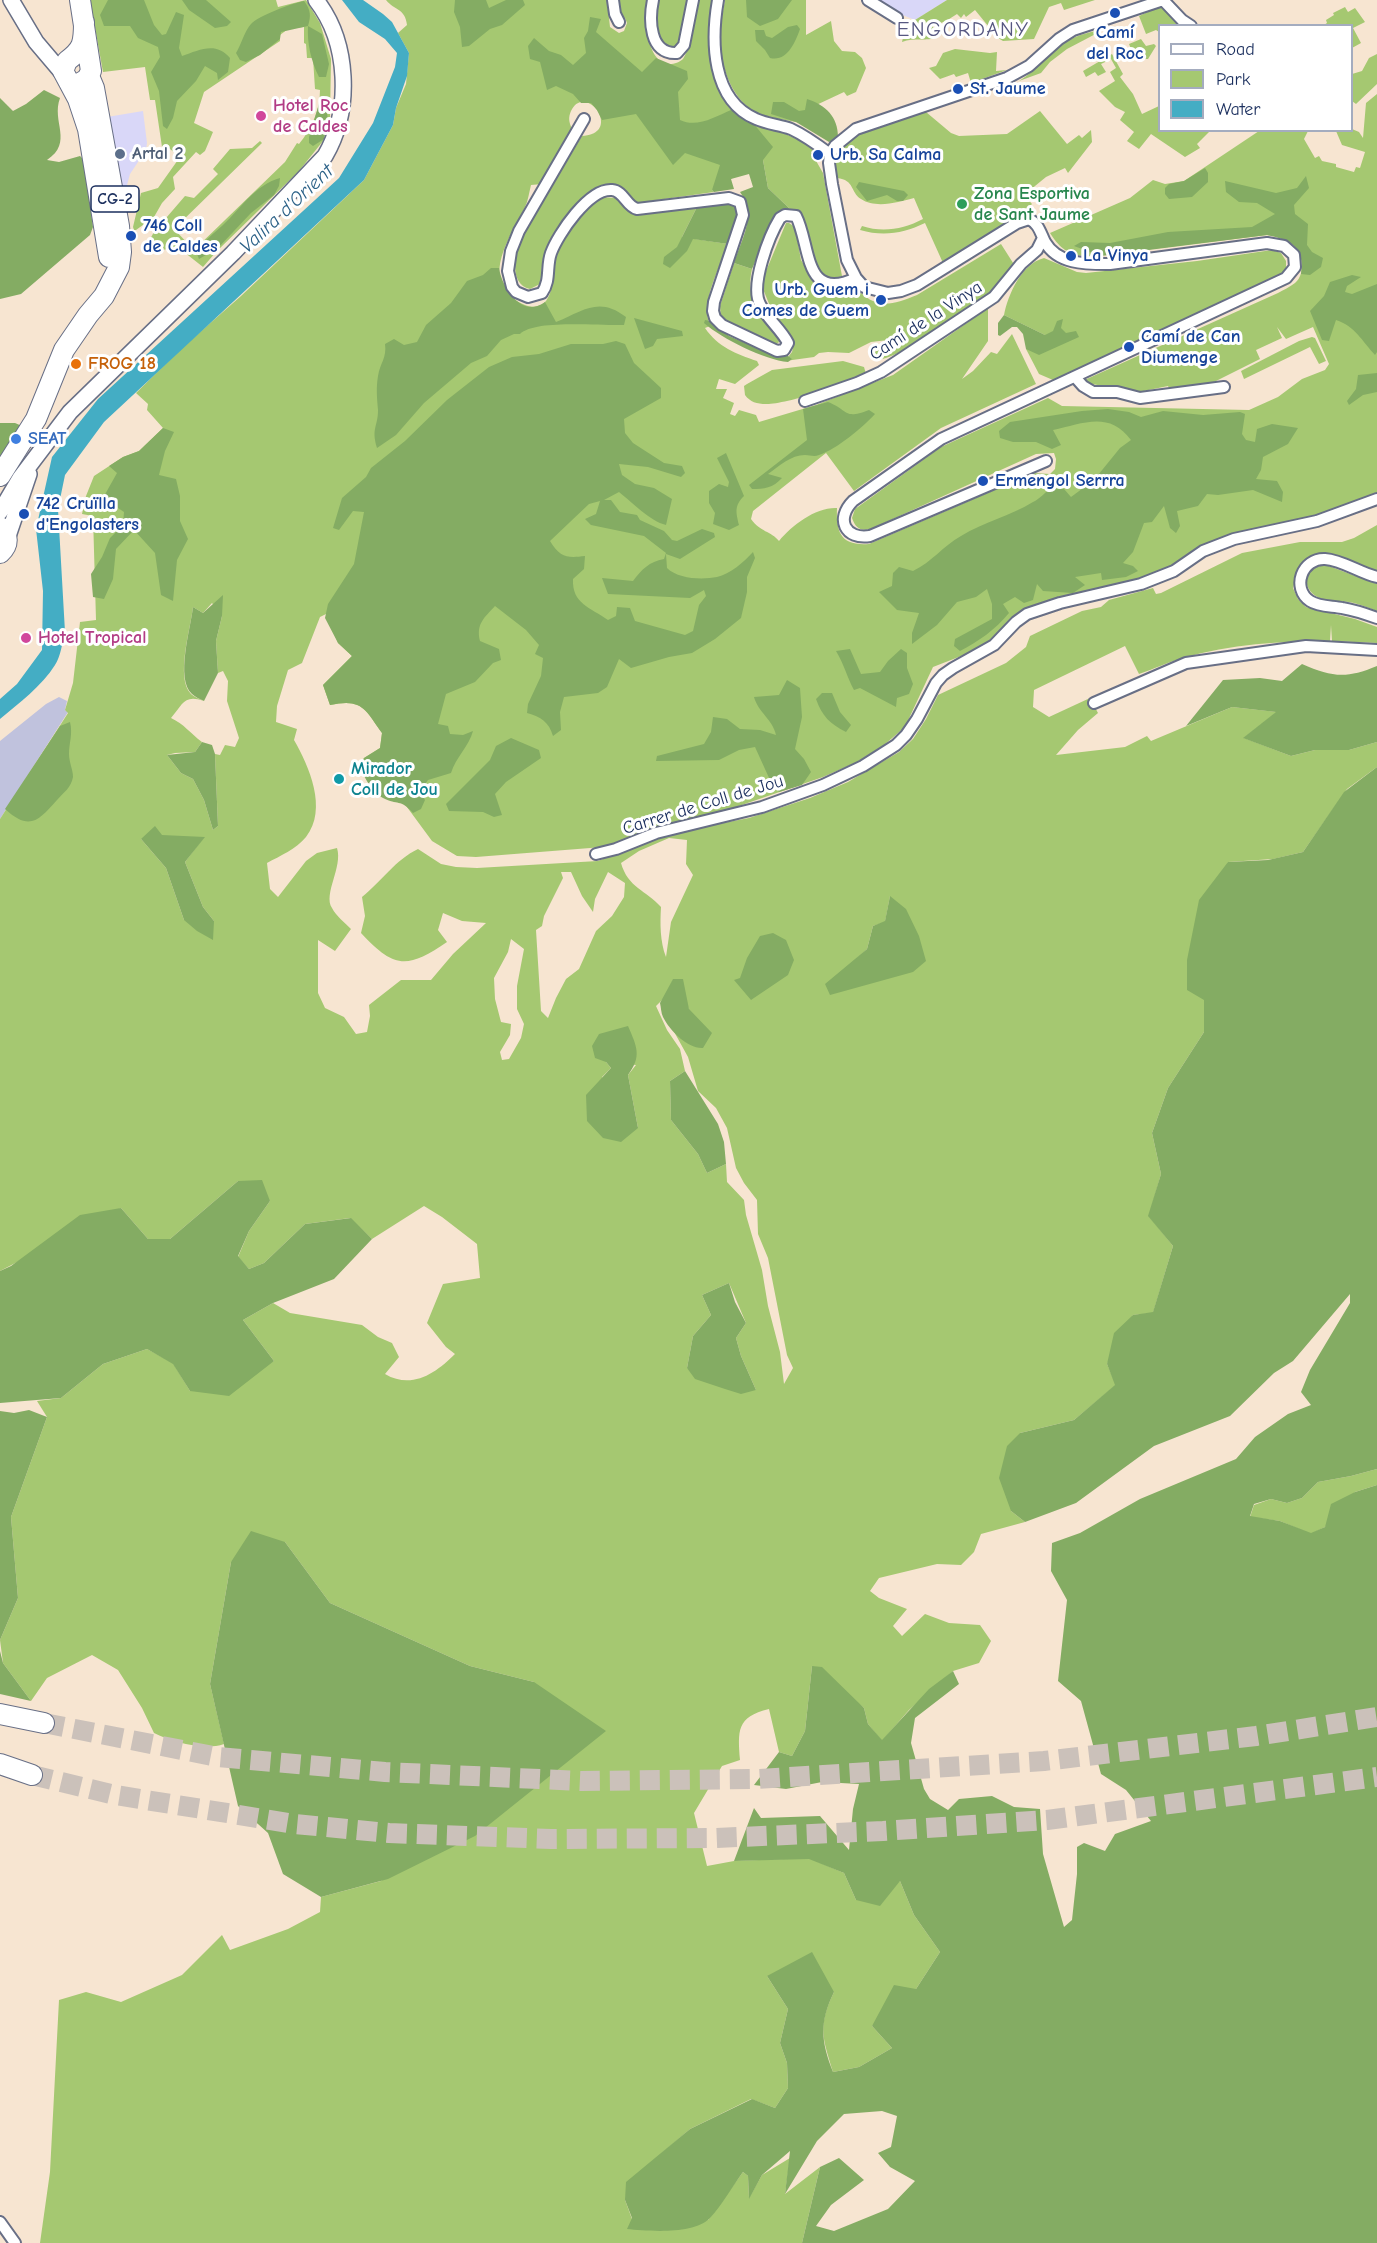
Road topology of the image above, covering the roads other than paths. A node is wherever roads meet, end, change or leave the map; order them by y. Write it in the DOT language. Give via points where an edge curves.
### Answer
graph roads {
  1 [pos="11,0"];
  2 [pos="80,0"];
  3 [pos="316,0"];
  4 [pos="613,0"];
  5 [pos="654,0"];
  6 [pos="693,0"];
  7 [pos="718,0"];
  8 [pos="868,0"];
  9 [pos="1163,0"];
  10 [pos="897,18"];
  11 [pos="619,22"];
  12 [pos="1188,24"];
  13 [pos="76,69"];
  14 [pos="584,118"];
  15 [pos="830,154"];
  16 [pos="1043,238"];
  17 [pos="856,278"];
  18 [pos="1075,377"];
  19 [pos="1224,387"];
  20 [pos="805,401"];
  21 [pos="1046,461"];
  22 [pos="32,464"];
  23 [pos="0,476"];
  24 [pos="1377,499"];
  25 [pos="0,512"];
  26 [pos="2,540"];
  27 [pos="1377,577"];
  28 [pos="1377,618"];
  29 [pos="1377,650"];
  30 [pos="1094,703"];
  31 [pos="596,854"];
  32 [pos="9,1716"];
  33 [pos="44,1723"];
  34 [pos="0,1764"];
  35 [pos="32,1775"];
  36 [pos="0,2222"];
  37 [pos="15,2243"];
  1 -- 13 [label="main road" via="36,42"];
  2 -- 13 [label="highway, CG-2" via="84,22"];
  3 -- 22 [label="main road" via="330,21 341,56 339,123 325,156 233,253 70,412"];
  4 -- 11 [label="street"];
  5 -- 6 [label="street" via="650,17 653,35 660,48 671,54 684,45"];
  7 -- 15 [label="street" via="715,55 732,99 749,115 806,136"];
  8 -- 10 [label="street"];
  9 -- 12 [label="street"];
  9 -- 15 [label="street" via="1073,30 1029,66 1007,78 856,129"];
  13 -- 23 [label="highway, CG-2" via="78,99 88,129 109,255 108,270 88,315 64,350 28,434"];
  14 -- 17 [label="street" via="514,240 508,271 516,292 528,297 542,293 555,245 584,204 610,190 620,193 637,209 729,198 740,202 743,215 713,311 722,325 777,351 784,350 788,343 759,304 756,288 780,218 796,216 809,265 823,281 838,284"];
  15 -- 17 [label="street" via="847,260"];
  16 -- 17 [label="street" via="1038,225 1024,219 936,274 901,291 875,291"];
  16 -- 18 [label="street" via="1058,256 1088,264 1267,243 1284,246 1296,261 1286,278"];
  16 -- 20 [label="street, Camí de la Vinya" via="1037,250 994,297 880,372"];
  18 -- 19 [label="street" via="1093,393 1117,392 1140,398"];
  18 -- 21 [label="street" via="929,445 853,501 843,516 844,524 855,536 870,536"];
  22 -- 25 [label="main road"];
  22 -- 26 [label="main road"];
  24 -- 31 [label="street, Carrer de Coll de Jou" via="1317,521 1234,539 1141,584 1027,614 994,645 943,675 906,735 863,766 762,807 656,832"];
  27 -- 28 [label="street" via="1323,559 1306,565 1300,582 1305,597 1312,602"];
  29 -- 30 [label="street" via="1306,646 1186,663"];
  32 -- 33 [label="highway"];
  34 -- 35 [label="highway"];
  36 -- 37 [label="street"];
}
